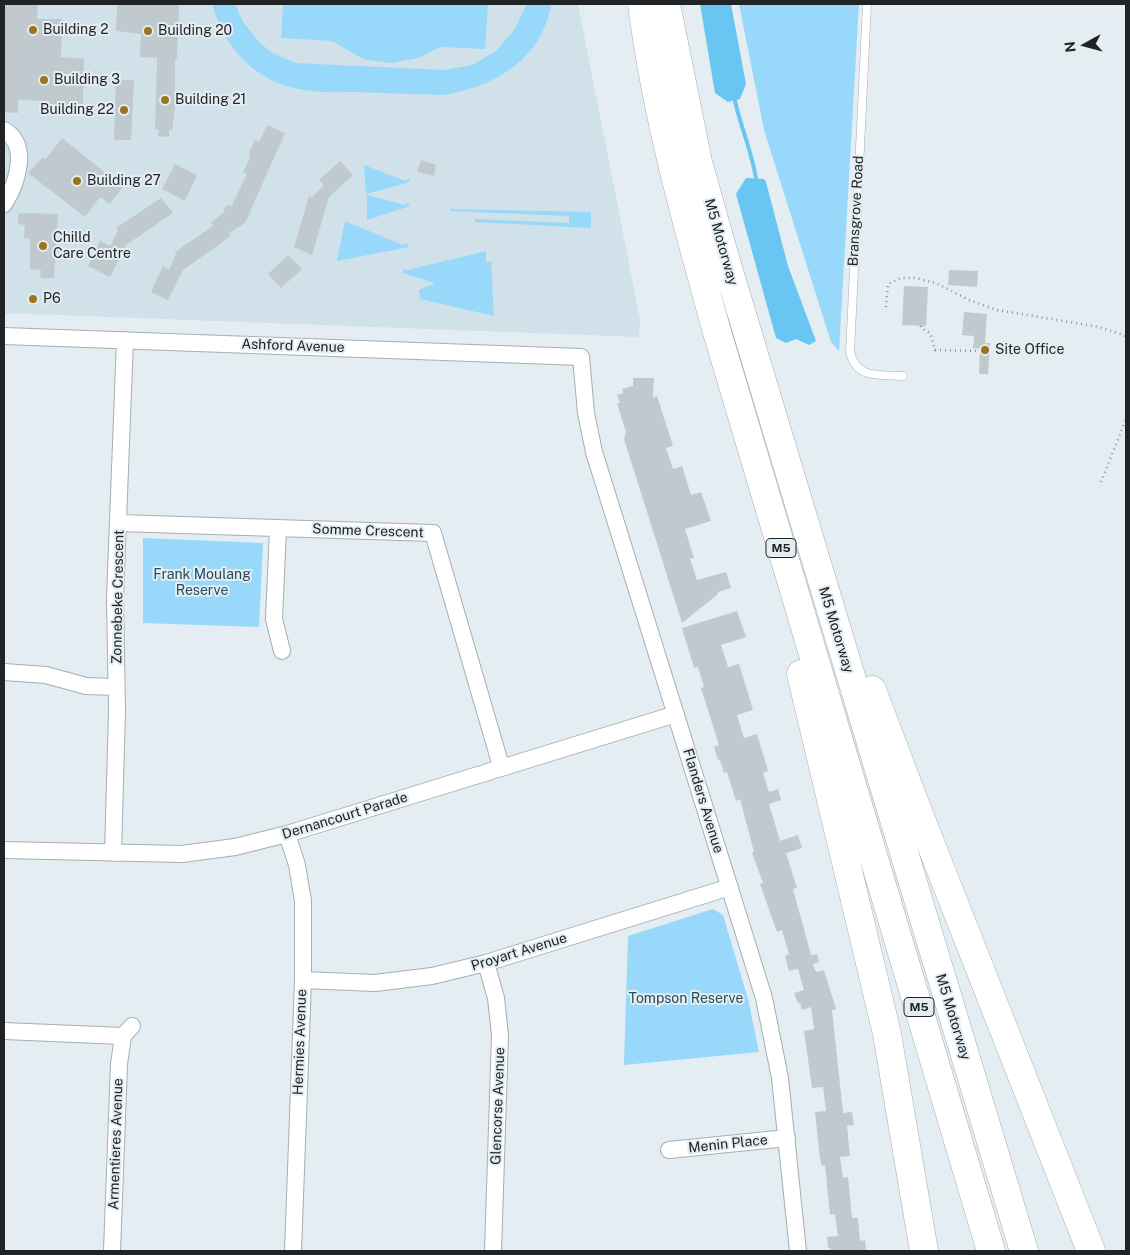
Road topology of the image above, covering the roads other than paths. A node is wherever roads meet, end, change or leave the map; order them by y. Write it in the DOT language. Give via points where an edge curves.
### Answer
graph roads {
  1 [pos="642,4"];
  2 [pos="666,4"];
  3 [pos="867,4"];
  4 [pos="4,130"];
  5 [pos="4,204"];
  6 [pos="717,332"];
  7 [pos="4,336"];
  8 [pos="125,340"];
  9 [pos="581,357"];
  10 [pos="903,376"];
  11 [pos="774,424"];
  12 [pos="119,523"];
  13 [pos="278,529"];
  14 [pos="282,651"];
  15 [pos="4,672"];
  16 [pos="116,688"];
  17 [pos="676,714"];
  18 [pos="501,766"];
  19 [pos="287,834"];
  20 [pos="4,850"];
  21 [pos="113,853"];
  22 [pos="730,887"];
  23 [pos="486,963"];
  24 [pos="303,980"];
  25 [pos="4,1031"];
  26 [pos="787,1138"];
  27 [pos="669,1150"];
  28 [pos="112,1251"];
  29 [pos="293,1251"];
  30 [pos="493,1251"];
  31 [pos="798,1251"];
  32 [pos="924,1251"];
  33 [pos="992,1251"];
  34 [pos="1024,1251"];
  35 [pos="1091,1251"];
  1 -- 6 [label="highway, M5 Motorway / M5" via="675,179"];
  2 -- 11 [label="highway, M5 Motorway / M5" via="698,162"];
  3 -- 10 [label="lane, Bransgrove Road" via="850,352 858,370"];
  4 -- 5 [label="street" via="15,138 19,155 16,182"];
  6 -- 32 [label="highway" via="872,961 888,1034"];
  6 -- 33 [label="highway, M5 Motorway / M5"];
  7 -- 8 [label="street, Ashford Avenue"];
  8 -- 9 [label="street, Ashford Avenue"];
  8 -- 12 [label="street, Zonnebeke Crescent"];
  9 -- 17 [label="street, Flanders Avenue" via="586,413 594,452"];
  11 -- 34 [label="highway, M5 Motorway / M5"];
  11 -- 35 [label="highway" via="895,753"];
  12 -- 13 [label="street, Somme Crescent"];
  12 -- 16 [label="street, Zonnebeke Crescent" via="115,598"];
  13 -- 14 [label="street" via="274,619"];
  13 -- 18 [label="street, Somme Crescent" via="434,533"];
  15 -- 16 [label="street" via="46,675 86,686"];
  16 -- 21 [label="street, Zonnebeke Crescent"];
  17 -- 18 [label="street, Dernancourt Parade"];
  17 -- 22 [label="street, Flanders Avenue"];
  18 -- 19 [label="street, Dernancourt Parade"];
  19 -- 21 [label="street, Dernancourt Parade" via="209,852"];
  19 -- 24 [label="street, Hermies Avenue" via="297,865 303,901"];
  20 -- 21 [label="street, Dernancourt Parade"];
  22 -- 23 [label="street, Proyart Avenue"];
  22 -- 26 [label="street, Flanders Avenue" via="770,1024"];
  23 -- 24 [label="street, Proyart Avenue" via="432,976 375,983"];
  23 -- 30 [label="street, Glencorse Avenue" via="496,998 500,1035"];
  24 -- 29 [label="street, Hermies Avenue"];
  25 -- 28 [label="street, Armentieres Avenue" via="127,1031 119,1064"];
  26 -- 27 [label="street, Menin Place"];
  26 -- 31 [label="street, Flanders Avenue"];
}
